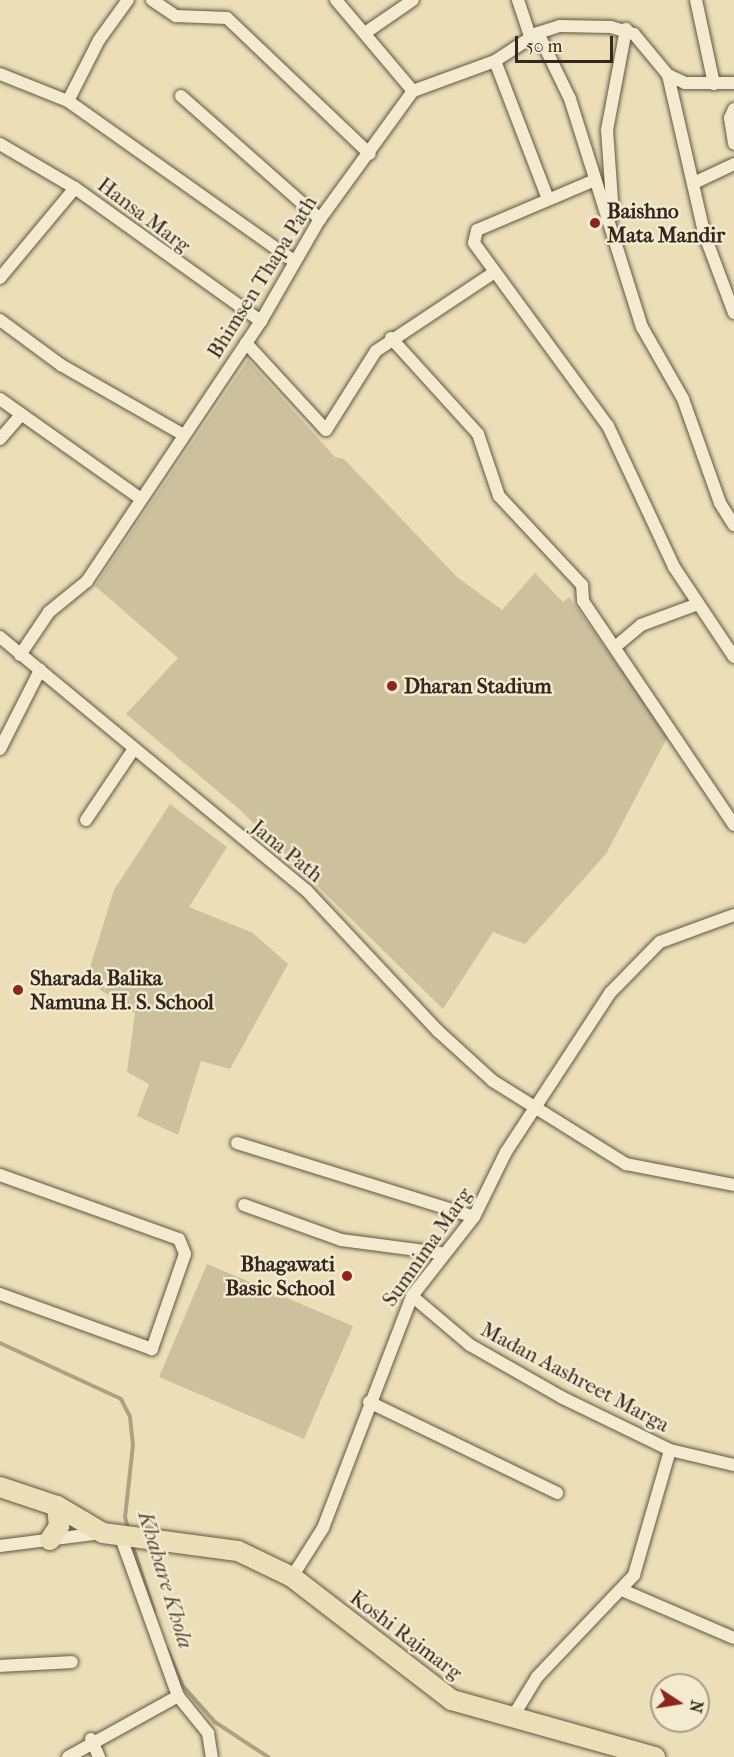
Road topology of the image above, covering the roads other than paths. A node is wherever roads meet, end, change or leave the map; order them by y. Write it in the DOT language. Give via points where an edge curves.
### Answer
graph roads {
  1 [pos="128,0"];
  2 [pos="152,0"];
  3 [pos="336,0"];
  4 [pos="412,0"];
  5 [pos="518,0"];
  6 [pos="696,0"];
  7 [pos="626,29"];
  8 [pos="365,33"];
  9 [pos="535,36"];
  10 [pos="495,61"];
  11 [pos="0,74"];
  12 [pos="668,75"];
  13 [pos="734,83"];
  14 [pos="714,84"];
  15 [pos="413,91"];
  16 [pos="181,96"];
  17 [pos="68,101"];
  18 [pos="734,109"];
  19 [pos="0,144"];
  20 [pos="734,144"];
  21 [pos="370,154"];
  22 [pos="734,164"];
  23 [pos="595,180"];
  24 [pos="696,182"];
  25 [pos="75,188"];
  26 [pos="548,199"];
  27 [pos="320,219"];
  28 [pos="613,225"];
  29 [pos="294,261"];
  30 [pos="492,274"];
  31 [pos="0,278"];
  32 [pos="734,313"];
  33 [pos="0,320"];
  34 [pos="261,321"];
  35 [pos="391,338"];
  36 [pos="246,343"];
  37 [pos="0,399"];
  38 [pos="20,416"];
  39 [pos="182,434"];
  40 [pos="0,439"];
  41 [pos="140,498"];
  42 [pos="734,525"];
  43 [pos="698,604"];
  44 [pos="0,637"];
  45 [pos="615,647"];
  46 [pos="20,655"];
  47 [pos="734,657"];
  48 [pos="40,670"];
  49 [pos="0,749"];
  50 [pos="133,750"];
  51 [pos="86,820"];
  52 [pos="734,825"];
  53 [pos="734,915"];
  54 [pos="536,1108"];
  55 [pos="237,1143"];
  56 [pos="0,1175"];
  57 [pos="734,1185"];
  58 [pos="244,1205"];
  59 [pos="474,1217"];
  60 [pos="440,1253"];
  61 [pos="0,1294"];
  62 [pos="412,1296"];
  63 [pos="369,1402"];
  64 [pos="670,1450"];
  65 [pos="734,1465"];
  66 [pos="0,1487"];
  67 [pos="557,1493"];
  68 [pos="57,1506"];
  69 [pos="121,1535"];
  70 [pos="50,1540"];
  71 [pos="0,1546"];
  72 [pos="292,1577"];
  73 [pos="622,1590"];
  74 [pos="734,1638"];
  75 [pos="72,1662"];
  76 [pos="0,1666"];
  77 [pos="178,1696"];
  78 [pos="512,1718"];
  79 [pos="91,1739"];
  80 [pos="68,1757"];
  81 [pos="99,1757"];
  82 [pos="212,1757"];
  83 [pos="655,1757"];
  1 -- 17 [label="street" via="99,40"];
  2 -- 21 [label="street" via="176,16 227,18"];
  3 -- 8 [label="street"];
  4 -- 8 [label="street"];
  5 -- 9 [label="street"];
  6 -- 14 [label="street"];
  7 -- 9 [label="street, Bhimsen Thapa Path" via="560,26"];
  7 -- 12 [label="street"];
  7 -- 28 [label="street" via="607,130"];
  8 -- 15 [label="street"];
  9 -- 10 [label="street, Bhimsen Thapa Path"];
  9 -- 23 [label="street" via="570,99"];
  10 -- 15 [label="street, Bhimsen Thapa Path"];
  10 -- 26 [label="street"];
  11 -- 17 [label="street"];
  12 -- 14 [label="street" via="684,83"];
  12 -- 24 [label="street" via="681,142"];
  13 -- 14 [label="street"];
  15 -- 21 [label="street, Bhimsen Thapa Path" via="390,116"];
  16 -- 27 [label="street"];
  17 -- 29 [label="street"];
  18 -- 20 [label="street" via="730,118"];
  19 -- 25 [label="street, Hansa Marg"];
  21 -- 27 [label="street, Bhimsen Thapa Path"];
  22 -- 24 [label="street"];
  23 -- 26 [label="street"];
  23 -- 28 [label="street"];
  24 -- 32 [label="street" via="705,237"];
  25 -- 31 [label="street"];
  25 -- 34 [label="street, Hansa Marg"];
  26 -- 30 [label="street" via="477,230 474,243"];
  27 -- 29 [label="street, Bhimsen Thapa Path"];
  28 -- 42 [label="street" via="642,327 683,399 720,503"];
  29 -- 34 [label="street, Bhimsen Thapa Path"];
  30 -- 35 [label="street"];
  30 -- 43 [label="street" via="608,426 656,533"];
  33 -- 39 [label="street" via="61,365"];
  34 -- 36 [label="street, Bhimsen Thapa Path"];
  35 -- 36 [label="street" via="363,369 326,430"];
  35 -- 45 [label="street" via="478,434 499,496 582,585 582,602"];
  36 -- 39 [label="street, Bhimsen Thapa Path"];
  37 -- 38 [label="street"];
  38 -- 40 [label="street"];
  38 -- 41 [label="street"];
  39 -- 41 [label="street, Bhimsen Thapa Path"];
  41 -- 46 [label="street, Bhimsen Thapa Path" via="87,581 49,612"];
  43 -- 45 [label="street" via="641,625"];
  43 -- 47 [label="street"];
  44 -- 46 [label="street, Jana Path"];
  45 -- 52 [label="street"];
  46 -- 48 [label="street, Jana Path"];
  48 -- 49 [label="street"];
  48 -- 50 [label="street, Jana Path"];
  50 -- 51 [label="street"];
  50 -- 54 [label="street, Jana Path" via="306,890 466,1059"];
  53 -- 54 [label="street, Sumnima Marg" via="660,942 639,961 610,993"];
  54 -- 57 [label="street, Jana Path" via="626,1164"];
  54 -- 59 [label="street, Sumnima Marg"];
  55 -- 59 [label="street"];
  56 -- 61 [label="street" via="179,1239 185,1254 152,1349"];
  58 -- 60 [label="street" via="341,1240"];
  59 -- 60 [label="street, Sumnima Marg"];
  60 -- 62 [label="street, Sumnima Marg"];
  62 -- 63 [label="street, Sumnima Marg"];
  62 -- 64 [label="street, Madan Aashreet Marga" via="493,1361"];
  63 -- 67 [label="street"];
  63 -- 72 [label="street, Sumnima Marg" via="323,1528"];
  64 -- 65 [label="street, Madan Aashreet Marga"];
  64 -- 73 [label="street" via="647,1542"];
  66 -- 68 [label="main road, Koshi Rajmarg"];
  68 -- 69 [label="main road, Koshi Rajmarg"];
  68 -- 70 [label="main road" via="59,1526"];
  69 -- 70 [label="street"];
  69 -- 72 [label="main road, Koshi Rajmarg" via="238,1551"];
  69 -- 77 [label="street"];
  70 -- 71 [label="street"];
  72 -- 78 [label="main road, Koshi Rajmarg" via="452,1700"];
  73 -- 74 [label="street"];
  73 -- 78 [label="street" via="537,1677"];
  75 -- 76 [label="street"];
  77 -- 79 [label="street"];
  77 -- 82 [label="street" via="208,1733"];
  78 -- 83 [label="main road, Koshi Rajmarg"];
  79 -- 80 [label="street"];
  79 -- 81 [label="street"];
}
